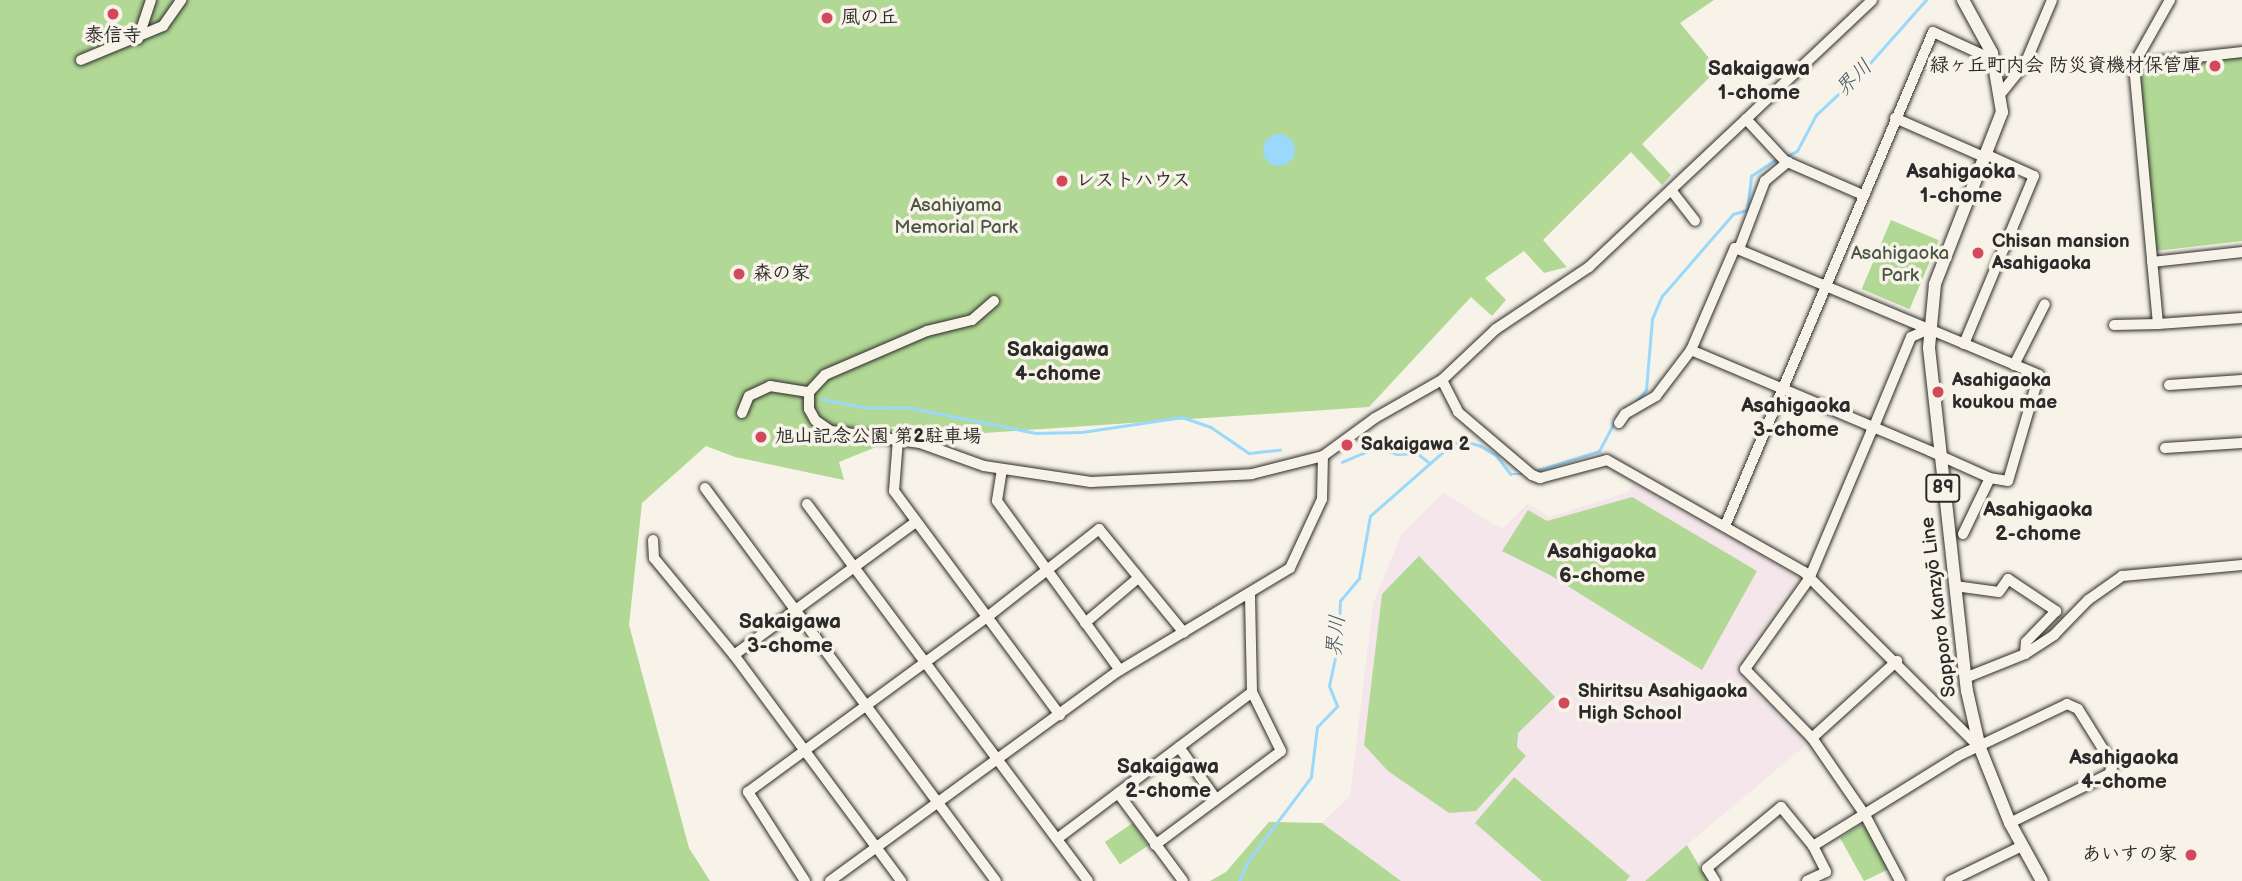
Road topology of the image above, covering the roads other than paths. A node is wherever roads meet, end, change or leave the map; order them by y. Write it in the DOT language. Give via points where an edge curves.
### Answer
graph roads {
  1 [pos="151,0"];
  2 [pos="181,0"];
  3 [pos="1872,0"];
  4 [pos="1963,0"];
  5 [pos="2052,0"];
  6 [pos="2170,0"];
  7 [pos="138,39"];
  8 [pos="2242,52"];
  9 [pos="1993,53"];
  10 [pos="81,60"];
  11 [pos="2134,64"];
  12 [pos="2002,92"];
  13 [pos="1895,118"];
  14 [pos="1746,119"];
  15 [pos="1987,156"];
  16 [pos="1788,162"];
  17 [pos="1671,190"];
  18 [pos="1863,195"];
  19 [pos="1695,221"];
  20 [pos="1740,249"];
  21 [pos="2242,252"];
  22 [pos="2152,262"];
  23 [pos="1825,286"];
  24 [pos="994,301"];
  25 [pos="2045,304"];
  26 [pos="2242,318"];
  27 [pos="2158,324"];
  28 [pos="2114,325"];
  29 [pos="1929,329"];
  30 [pos="1964,344"];
  31 [pos="1691,350"];
  32 [pos="2014,365"];
  33 [pos="1442,380"];
  34 [pos="2242,380"];
  35 [pos="2169,385"];
  36 [pos="1782,389"];
  37 [pos="809,393"];
  38 [pos="742,412"];
  39 [pos="1619,423"];
  40 [pos="1873,428"];
  41 [pos="898,439"];
  42 [pos="2242,443"];
  43 [pos="2165,448"];
  44 [pos="1940,455"];
  45 [pos="1323,456"];
  46 [pos="1002,469"];
  47 [pos="1990,478"];
  48 [pos="705,488"];
  49 [pos="807,504"];
  50 [pos="916,522"];
  51 [pos="1725,526"];
  52 [pos="1963,534"];
  53 [pos="653,540"];
  54 [pos="2242,565"];
  55 [pos="856,566"];
  56 [pos="1047,572"];
  57 [pos="1138,578"];
  58 [pos="1809,579"];
  59 [pos="1955,586"];
  60 [pos="1250,594"];
  61 [pos="795,611"];
  62 [pos="986,618"];
  63 [pos="1085,623"];
  64 [pos="1184,633"];
  65 [pos="2025,654"];
  66 [pos="734,656"];
  67 [pos="1897,661"];
  68 [pos="927,662"];
  69 [pos="1120,670"];
  70 [pos="1965,678"];
  71 [pos="1252,692"];
  72 [pos="867,706"];
  73 [pos="1060,715"];
  74 [pos="1812,738"];
  75 [pos="1179,747"];
  76 [pos="1980,748"];
  77 [pos="804,750"];
  78 [pos="999,760"];
  79 [pos="1118,793"];
  80 [pos="1216,799"];
  81 [pos="940,805"];
  82 [pos="1865,815"];
  83 [pos="2010,823"];
  84 [pos="1057,839"];
  85 [pos="1155,845"];
  86 [pos="1812,846"];
  87 [pos="2022,846"];
  88 [pos="876,847"];
  89 [pos="805,881"];
  90 [pos="830,881"];
  91 [pos="901,881"];
  92 [pos="996,881"];
  93 [pos="1088,881"];
  94 [pos="1183,881"];
  95 [pos="1714,881"];
  96 [pos="1807,881"];
  97 [pos="1900,881"];
  98 [pos="1950,881"];
  99 [pos="2042,881"];
  1 -- 7 [label="street"];
  2 -- 7 [label="street" via="163,26"];
  3 -- 14 [label="street"];
  4 -- 9 [label="main road, Sapporo Kanzyō Line / 89"];
  5 -- 12 [label="street" via="2025,64"];
  6 -- 11 [label="street"];
  7 -- 10 [label="street"];
  8 -- 11 [label="street"];
  9 -- 12 [label="main road, Sapporo Kanzyō Line / 89"];
  9 -- 13 [label="street" via="1983,55 1933,32"];
  11 -- 22 [label="street"];
  12 -- 15 [label="main road, Sapporo Kanzyō Line / 89" via="2002,112"];
  13 -- 15 [label="street"];
  13 -- 18 [label="street"];
  14 -- 16 [label="street"];
  14 -- 17 [label="street"];
  15 -- 29 [label="main road, Sapporo Kanzyō Line / 89" via="1938,275"];
  15 -- 30 [label="street" via="2034,176"];
  16 -- 18 [label="street"];
  16 -- 20 [label="street" via="1765,181"];
  17 -- 19 [label="street"];
  17 -- 33 [label="street" via="1589,267 1496,329"];
  18 -- 23 [label="street"];
  20 -- 23 [label="street"];
  20 -- 31 [label="street" via="1735,248"];
  21 -- 22 [label="street"];
  22 -- 27 [label="street"];
  23 -- 29 [label="street"];
  23 -- 36 [label="street"];
  24 -- 37 [label="street" via="972,320 927,331 825,375"];
  25 -- 32 [label="street"];
  26 -- 27 [label="street"];
  27 -- 28 [label="street"];
  29 -- 30 [label="street"];
  29 -- 40 [label="street" via="1911,337"];
  29 -- 44 [label="main road, Sapporo Kanzyō Line / 89"];
  30 -- 32 [label="street"];
  31 -- 36 [label="street"];
  31 -- 39 [label="street" via="1656,396 1625,414"];
  32 -- 47 [label="street" via="2039,375 2007,481"];
  33 -- 45 [label="street" via="1375,418"];
  33 -- 51 [label="street" via="1458,412 1532,475 1540,478 1607,460"];
  34 -- 35 [label="street"];
  36 -- 40 [label="street"];
  36 -- 51 [label="street"];
  37 -- 38 [label="street" via="769,386 749,396"];
  37 -- 41 [label="street" via="815,421 831,431"];
  40 -- 44 [label="street"];
  40 -- 58 [label="street"];
  41 -- 46 [label="street"];
  41 -- 50 [label="street" via="894,491"];
  42 -- 43 [label="street"];
  44 -- 47 [label="street"];
  44 -- 59 [label="main road, Sapporo Kanzyō Line / 89"];
  45 -- 46 [label="street" via="1252,474 1199,479 1151,476 1091,482"];
  45 -- 60 [label="street" via="1322,499 1300,555 1290,568"];
  46 -- 56 [label="street" via="997,501"];
  47 -- 52 [label="street"];
  48 -- 61 [label="street"];
  49 -- 55 [label="street"];
  50 -- 55 [label="street"];
  50 -- 62 [label="street"];
  51 -- 58 [label="street"];
  53 -- 66 [label="street" via="654,558"];
  54 -- 65 [label="street" via="2122,576"];
  55 -- 61 [label="street"];
  55 -- 68 [label="street"];
  56 -- 57 [label="street" via="1099,529"];
  56 -- 62 [label="street"];
  56 -- 63 [label="street"];
  57 -- 63 [label="street"];
  57 -- 64 [label="street"];
  58 -- 67 [label="street"];
  58 -- 74 [label="street" via="1745,669"];
  59 -- 65 [label="street" via="1999,592 2008,579 2056,611 2026,642"];
  59 -- 70 [label="main road, Sapporo Kanzyō Line / 89"];
  60 -- 64 [label="street"];
  60 -- 71 [label="street"];
  61 -- 66 [label="street"];
  61 -- 72 [label="street"];
  62 -- 68 [label="street"];
  62 -- 73 [label="street"];
  63 -- 69 [label="street"];
  64 -- 69 [label="street"];
  65 -- 70 [label="street"];
  66 -- 77 [label="street"];
  67 -- 74 [label="street"];
  67 -- 76 [label="street"];
  68 -- 72 [label="street"];
  68 -- 78 [label="street"];
  69 -- 73 [label="street"];
  70 -- 76 [label="main road, Sapporo Kanzyō Line / 89"];
  71 -- 75 [label="street"];
  71 -- 80 [label="street" via="1281,751"];
  72 -- 77 [label="street"];
  72 -- 81 [label="street"];
  73 -- 78 [label="street"];
  74 -- 82 [label="street"];
  75 -- 79 [label="street"];
  75 -- 80 [label="street"];
  76 -- 82 [label="street" via="1958,756"];
  76 -- 83 [label="main road, Sapporo Kanzyō Line / 89"];
  76 -- 83 [label="street" via="2067,704 2078,709 2113,765 2109,774"];
  77 -- 88 [label="street"];
  77 -- 89 [label="street" via="748,792"];
  78 -- 81 [label="street"];
  78 -- 84 [label="street"];
  79 -- 84 [label="street"];
  79 -- 85 [label="street"];
  80 -- 85 [label="street"];
  81 -- 88 [label="street"];
  81 -- 92 [label="street"];
  82 -- 86 [label="street"];
  82 -- 97 [label="street"];
  83 -- 87 [label="main road, Sapporo Kanzyō Line / 89"];
  84 -- 93 [label="street"];
  85 -- 94 [label="street"];
  86 -- 95 [label="street" via="1781,807 1707,869"];
  86 -- 96 [label="street" via="1826,872"];
  87 -- 98 [label="street"];
  87 -- 99 [label="main road, Sapporo Kanzyō Line / 89"];
  88 -- 90 [label="street"];
  88 -- 91 [label="street"];
}
